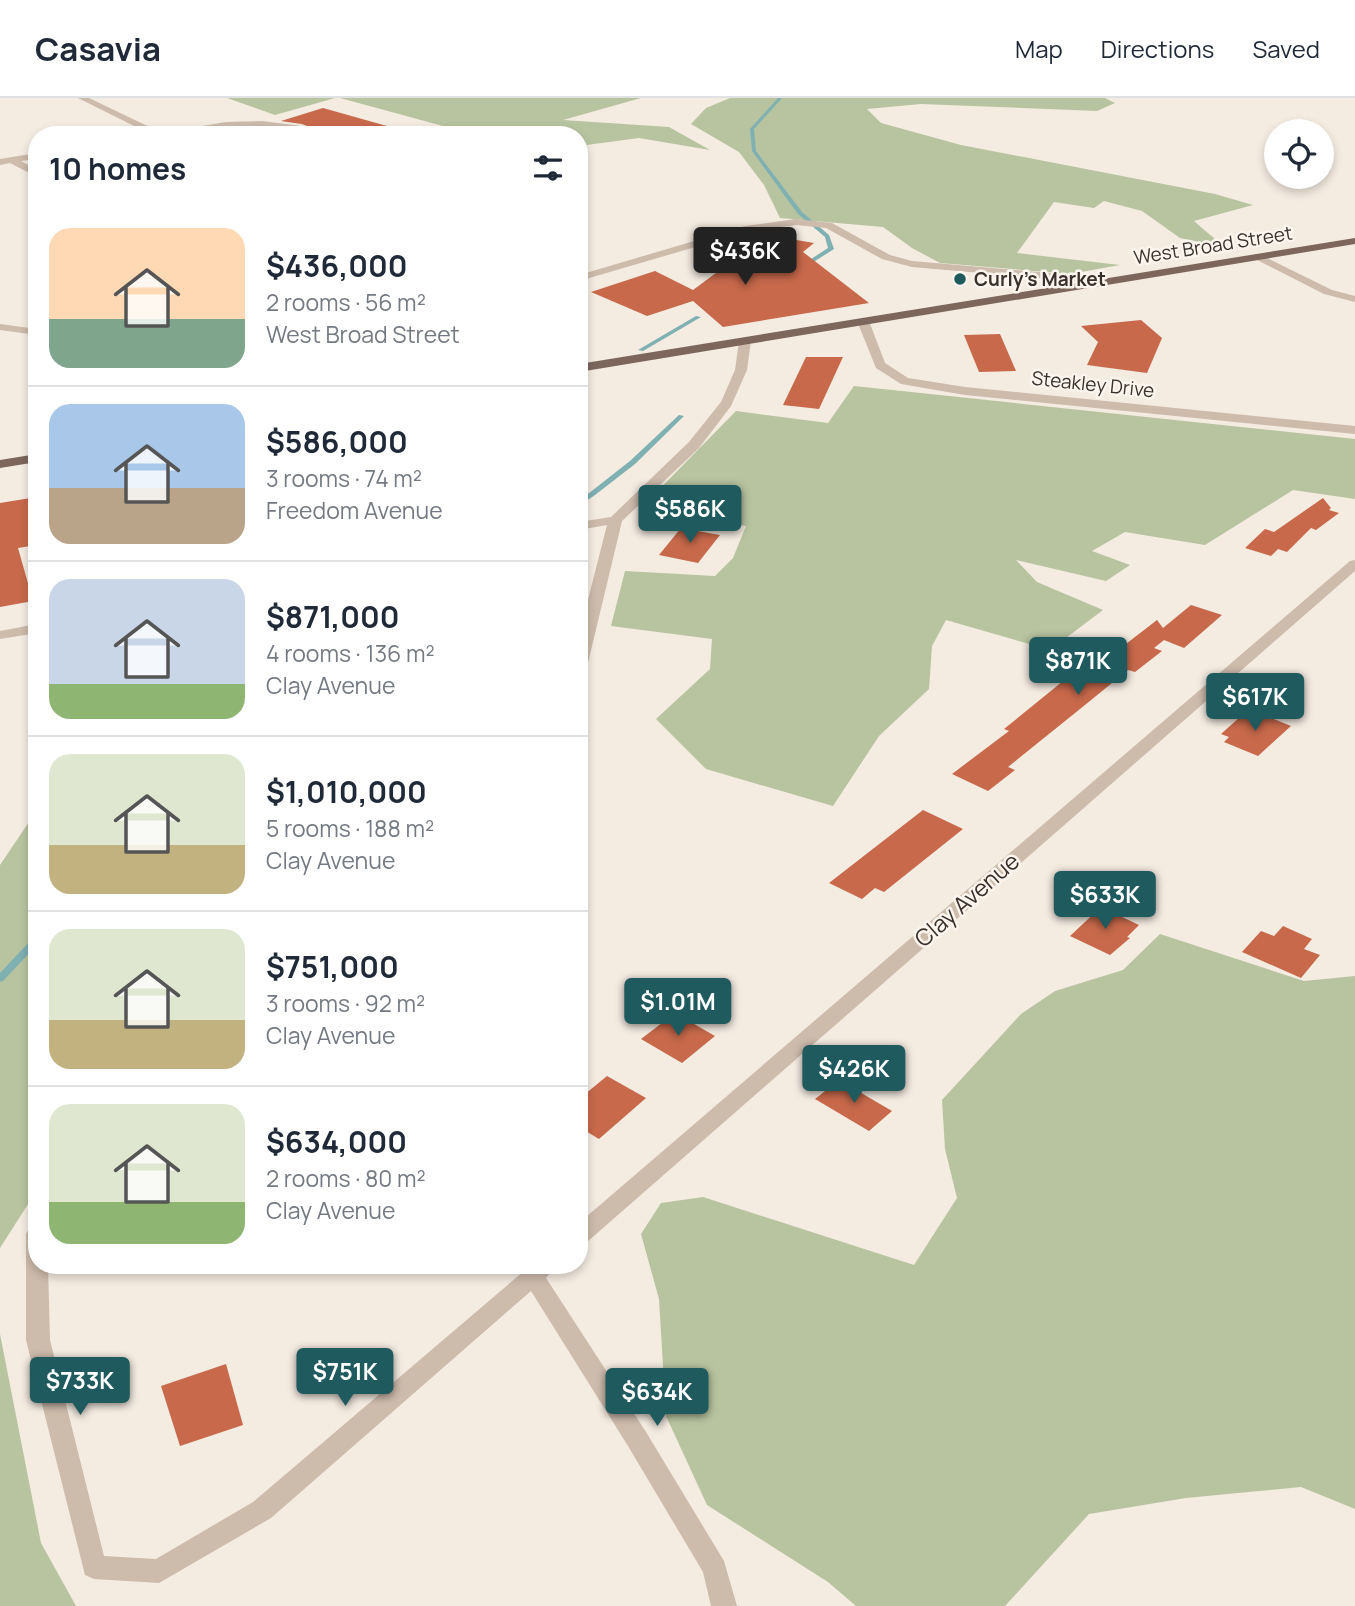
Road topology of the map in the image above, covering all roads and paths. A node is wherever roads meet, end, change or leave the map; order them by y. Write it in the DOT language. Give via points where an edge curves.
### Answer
graph roads {
  1 [pos="82,98"];
  2 [pos="143,126"];
  3 [pos="219,126"];
  4 [pos="289,126"];
  5 [pos="28,157"];
  6 [pos="5,161"];
  7 [pos="28,170"];
  8 [pos="1355,241"];
  9 [pos="1259,257"];
  10 [pos="588,275"];
  11 [pos="1106,281"];
  12 [pos="1355,299"];
  13 [pos="863,321"];
  14 [pos="0,327"];
  15 [pos="28,331"];
  16 [pos="745,341"];
  17 [pos="588,367"];
  18 [pos="1355,429"];
  19 [pos="28,459"];
  20 [pos="0,464"];
  21 [pos="615,520"];
  22 [pos="588,524"];
  23 [pos="1355,564"];
  24 [pos="28,630"];
  25 [pos="588,630"];
  26 [pos="0,635"];
  27 [pos="588,1228"];
  28 [pos="37,1274"];
  29 [pos="534,1274"];
  30 [pos="541,1274"];
  31 [pos="724,1606"];
  1 -- 2 [label="street"];
  3 -- 4 [label="street" via="251,121"];
  5 -- 6 [label="street"];
  6 -- 7 [label="street"];
  8 -- 9 [label="main road, West Broad Street"];
  9 -- 11 [label="main road, West Broad Street"];
  9 -- 12 [label="street" via="1328,292"];
  10 -- 11 [label="street" via="749,228 796,222 828,225 886,257 912,264"];
  11 -- 13 [label="main road, West Broad Street"];
  13 -- 16 [label="main road, West Broad Street"];
  13 -- 18 [label="street, Steakley Drive" via="880,365 905,381 965,391"];
  14 -- 15 [label="street"];
  16 -- 17 [label="main road, West Broad Street"];
  16 -- 21 [label="street" via="741,370 727,403 694,445"];
  19 -- 20 [label="main road"];
  21 -- 22 [label="street"];
  21 -- 25 [label="street"];
  23 -- 27 [label="street, Clay Avenue"];
  24 -- 26 [label="street"];
  28 -- 29 [label="street" via="38,1340 94,1567 159,1571 262,1510"];
  30 -- 31 [label="street" via="715,1569"];
}
